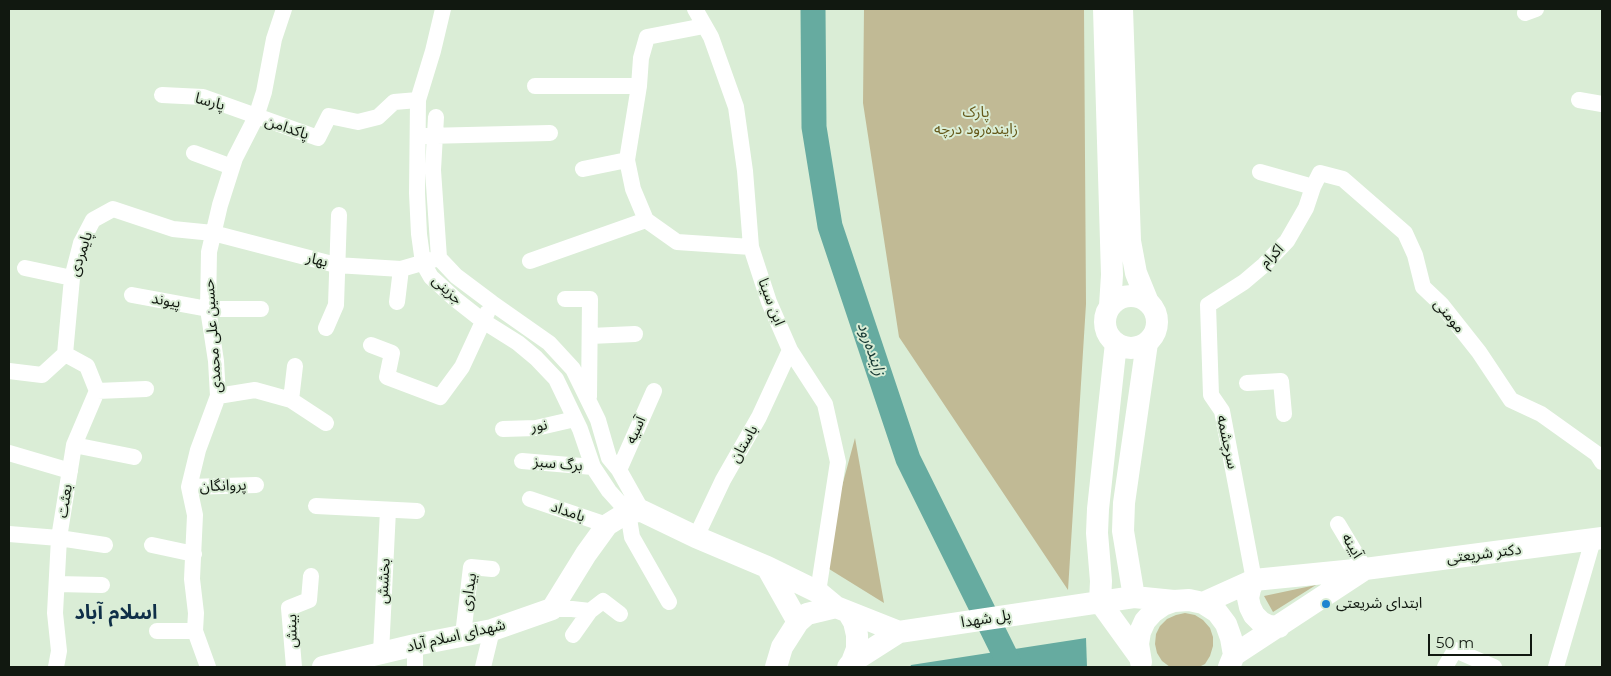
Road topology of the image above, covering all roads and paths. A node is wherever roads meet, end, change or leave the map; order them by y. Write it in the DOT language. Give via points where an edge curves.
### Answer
graph roads {
  1 [pos="284,9"];
  2 [pos="443,9"];
  3 [pos="695,9"];
  4 [pos="1104,9"];
  5 [pos="1122,9"];
  6 [pos="704,26"];
  7 [pos="535,86"];
  8 [pos="639,86"];
  9 [pos="162,95"];
  10 [pos="418,100"];
  11 [pos="1579,100"];
  12 [pos="1602,104"];
  13 [pos="256,117"];
  14 [pos="436,117"];
  15 [pos="550,133"];
  16 [pos="416,136"];
  17 [pos="435,136"];
  18 [pos="194,153"];
  19 [pos="627,160"];
  20 [pos="232,167"];
  21 [pos="583,169"];
  22 [pos="1260,172"];
  23 [pos="1312,187"];
  24 [pos="339,215"];
  25 [pos="646,220"];
  26 [pos="213,233"];
  27 [pos="751,248"];
  28 [pos="439,258"];
  29 [pos="530,261"];
  30 [pos="423,262"];
  31 [pos="336,265"];
  32 [pos="25,268"];
  33 [pos="401,269"];
  34 [pos="72,278"];
  35 [pos="132,295"];
  36 [pos="565,299"];
  37 [pos="1147,300"];
  38 [pos="397,302"];
  39 [pos="492,303"];
  40 [pos="1208,305"];
  41 [pos="1110,306"];
  42 [pos="208,308"];
  43 [pos="260,309"];
  44 [pos="483,321"];
  45 [pos="326,328"];
  46 [pos="635,334"];
  47 [pos="590,336"];
  48 [pos="549,343"];
  49 [pos="1147,343"];
  50 [pos="1116,344"];
  51 [pos="371,345"];
  52 [pos="790,350"];
  53 [pos="65,354"];
  54 [pos="536,358"];
  55 [pos="295,366"];
  56 [pos="9,371"];
  57 [pos="1246,384"];
  58 [pos="146,389"];
  59 [pos="654,390"];
  60 [pos="97,391"];
  61 [pos="218,396"];
  62 [pos="588,399"];
  63 [pos="291,400"];
  64 [pos="1284,414"];
  65 [pos="575,419"];
  66 [pos="326,423"];
  67 [pos="503,429"];
  68 [pos="74,445"];
  69 [pos="9,452"];
  70 [pos="134,457"];
  71 [pos="522,461"];
  72 [pos="1602,462"];
  73 [pos="593,467"];
  74 [pos="619,470"];
  75 [pos="70,471"];
  76 [pos="256,485"];
  77 [pos="189,487"];
  78 [pos="530,499"];
  79 [pos="316,506"];
  80 [pos="388,510"];
  81 [pos="417,511"];
  82 [pos="635,511"];
  83 [pos="1338,524"];
  84 [pos="607,525"];
  85 [pos="9,534"];
  86 [pos="696,537"];
  87 [pos="59,538"];
  88 [pos="1598,539"];
  89 [pos="105,545"];
  90 [pos="152,545"];
  91 [pos="194,554"];
  92 [pos="768,567"];
  93 [pos="492,569"];
  94 [pos="1365,569"];
  95 [pos="311,576"];
  96 [pos="1254,580"];
  97 [pos="57,584"];
  98 [pos="102,584"];
  99 [pos="818,592"];
  100 [pos="1134,597"];
  101 [pos="1174,601"];
  102 [pos="669,602"];
  103 [pos="1100,602"];
  104 [pos="1203,603"];
  105 [pos="552,609"];
  106 [pos="842,609"];
  107 [pos="590,611"];
  108 [pos="620,614"];
  109 [pos="798,622"];
  110 [pos="1279,627"];
  111 [pos="492,630"];
  112 [pos="157,631"];
  113 [pos="195,631"];
  114 [pos="899,632"];
  115 [pos="463,635"];
  116 [pos="573,635"];
  117 [pos="415,645"];
  118 [pos="381,653"];
  119 [pos="850,664"];
  120 [pos="1142,664"];
  121 [pos="1232,664"];
  122 [pos="56,667"];
  123 [pos="208,667"];
  124 [pos="294,667"];
  125 [pos="323,667"];
  126 [pos="329,667"];
  127 [pos="414,667"];
  128 [pos="483,667"];
  129 [pos="776,667"];
  130 [pos="1445,667"];
  131 [pos="1494,667"];
  132 [pos="1556,667"];
  1 -- 13 [label="street, حسین علی محمدی"];
  2 -- 10 [label="street, جزینی"];
  3 -- 6 [label="street, ابن سینا"];
  4 -- 41 [label="street" via="1112,276"];
  5 -- 37 [label="street" via="1130,242 1136,273"];
  6 -- 8 [label="street" via="647,37 641,58"];
  6 -- 27 [label="street, ابن سینا" via="736,107"];
  7 -- 8 [label="street"];
  8 -- 19 [label="street"];
  9 -- 13 [label="street, پارسا" via="203,98"];
  10 -- 13 [label="street, پاکدامن" via="394,102 378,117 358,122 329,116 318,138"];
  10 -- 16 [label="street, جزینی"];
  11 -- 12 [label="street"];
  13 -- 20 [label="street, حسین علی محمدی"];
  14 -- 17 [label="street"];
  15 -- 17 [label="street"];
  16 -- 17 [label="street"];
  16 -- 30 [label="street, جزینی"];
  17 -- 28 [label="street" via="433,170"];
  18 -- 20 [label="street"];
  19 -- 21 [label="street"];
  19 -- 25 [label="street" via="633,189"];
  20 -- 26 [label="street, حسین علی محمدی"];
  22 -- 23 [label="street"];
  23 -- 40 [label="street, اکرام" via="1306,208 1286,241 1264,266"];
  23 -- 72 [label="street, مومنی" via="1320,174 1342,180 1405,233 1415,255 1423,287 1441,304 1511,400 1541,414 1597,454"];
  24 -- 31 [label="street"];
  25 -- 27 [label="street" via="677,242"];
  25 -- 29 [label="street"];
  26 -- 31 [label="street, بهار"];
  26 -- 34 [label="street, پایمردی" via="173,229 113,209 93,220 81,243"];
  26 -- 42 [label="street, حسین علی محمدی" via="209,252"];
  27 -- 52 [label="street, ابن سینا"];
  28 -- 30 [label="street, بهار"];
  28 -- 39 [label="street" via="456,276"];
  30 -- 33 [label="street, بهار"];
  30 -- 44 [label="street, جزینی" via="431,276"];
  31 -- 33 [label="street, بهار"];
  31 -- 45 [label="street" via="336,305"];
  32 -- 34 [label="street"];
  33 -- 38 [label="street"];
  34 -- 53 [label="street, پایمردی"];
  35 -- 42 [label="street, پیوند"];
  36 -- 47 [label="street" via="590,299"];
  37 -- 41 [label="street" via="1123,297"];
  37 -- 49 [label="street" via="1157,314 1158,322 1153,338"];
  39 -- 44 [label="street"];
  39 -- 48 [label="street"];
  40 -- 96 [label="street, سرچشمه" via="1211,395 1222,411"];
  41 -- 50 [label="street" via="1106,330"];
  42 -- 43 [label="street, پیوند"];
  42 -- 61 [label="street, حسین علی محمدی"];
  44 -- 51 [label="street" via="462,367 440,397 387,377 392,352"];
  44 -- 54 [label="street, جزینی"];
  46 -- 47 [label="street"];
  47 -- 62 [label="street"];
  48 -- 54 [label="street"];
  48 -- 62 [label="street" via="573,369"];
  49 -- 50 [label="street" via="1131,348"];
  49 -- 100 [label="street" via="1124,504 1123,531"];
  50 -- 103 [label="street" via="1098,509"];
  52 -- 86 [label="street, باستان"];
  52 -- 99 [label="street, ابن سینا" via="825,404 838,462"];
  53 -- 56 [label="street" via="42,375"];
  53 -- 60 [label="street" via="88,366"];
  54 -- 65 [label="street, جزینی" via="556,379"];
  55 -- 63 [label="street"];
  57 -- 64 [label="street" via="1281,381"];
  58 -- 60 [label="street"];
  59 -- 74 [label="street, آسیه"];
  60 -- 68 [label="street, بعثت"];
  61 -- 63 [label="street" via="255,390"];
  61 -- 77 [label="street, حسین علی محمدی" via="198,450"];
  62 -- 74 [label="street" via="609,458"];
  63 -- 66 [label="street"];
  65 -- 67 [label="street, نور" via="536,428"];
  65 -- 73 [label="street, جزینی"];
  68 -- 70 [label="street"];
  68 -- 75 [label="street, بعثت"];
  69 -- 75 [label="street"];
  71 -- 73 [label="street, برگ سبز"];
  73 -- 82 [label="street, جزینی" via="609,491"];
  74 -- 82 [label="street"];
  75 -- 87 [label="street, بعثت"];
  76 -- 77 [label="street, پروانگان"];
  77 -- 91 [label="street, حسین علی محمدی" via="195,515"];
  78 -- 84 [label="street, بامداد"];
  79 -- 80 [label="street"];
  80 -- 81 [label="street"];
  80 -- 118 [label="street, بخشش"];
  82 -- 84 [label="street"];
  82 -- 86 [label="street"];
  82 -- 102 [label="street" via="632,537"];
  83 -- 94 [label="street, آیینه"];
  84 -- 105 [label="street"];
  85 -- 87 [label="street"];
  86 -- 92 [label="street"];
  87 -- 89 [label="street"];
  87 -- 97 [label="street, بعثت"];
  88 -- 94 [label="street, دکتر شریعتی"];
  88 -- 132 [label="street"];
  90 -- 91 [label="street"];
  91 -- 113 [label="street, حسین علی محمدی"];
  92 -- 99 [label="street"];
  92 -- 109 [label="street"];
  93 -- 115 [label="street, بیداری" via="471,567"];
  94 -- 96 [label="street, دکتر شریعتی"];
  94 -- 110 [label="street, دکتر شریعتی"];
  95 -- 124 [label="street, بینش" via="309,600 289,608"];
  96 -- 104 [label="street, دکتر شریعتی"];
  96 -- 110 [label="street" via="1248,598 1254,615 1261,622"];
  97 -- 98 [label="street"];
  97 -- 122 [label="street, بعثت" via="55,613 59,651"];
  99 -- 106 [label="street"];
  100 -- 101 [label="street, پل شهدا"];
  100 -- 103 [label="street, پل شهدا"];
  101 -- 104 [label="street, پل شهدا"];
  101 -- 120 [label="street" via="1163,605 1145,621 1138,644"];
  103 -- 114 [label="street, پل شهدا"];
  103 -- 120 [label="street"];
  104 -- 121 [label="street" via="1217,612 1226,624 1231,638"];
  105 -- 107 [label="street"];
  105 -- 111 [label="street, شهدای اسلام آباد"];
  106 -- 109 [label="street" via="807,614"];
  106 -- 114 [label="street"];
  106 -- 119 [label="street" via="854,622 857,635 857,649"];
  107 -- 108 [label="street" via="604,600"];
  107 -- 116 [label="street"];
  109 -- 129 [label="street" via="782,647"];
  110 -- 121 [label="street, دکتر شریعتی"];
  111 -- 115 [label="street, شهدای اسلام آباد"];
  111 -- 128 [label="street"];
  112 -- 113 [label="street"];
  113 -- 123 [label="street, حسین علی محمدی"];
  114 -- 119 [label="street"];
  115 -- 117 [label="street, شهدای اسلام آباد"];
  117 -- 118 [label="street, شهدای اسلام آباد"];
  117 -- 127 [label="street"];
  118 -- 126 [label="street, شهدای اسلام آباد"];
  125 -- 126 [label="street, شهدای اسلام آباد"];
  130 -- 131 [label="street" via="1455,650"];
}
